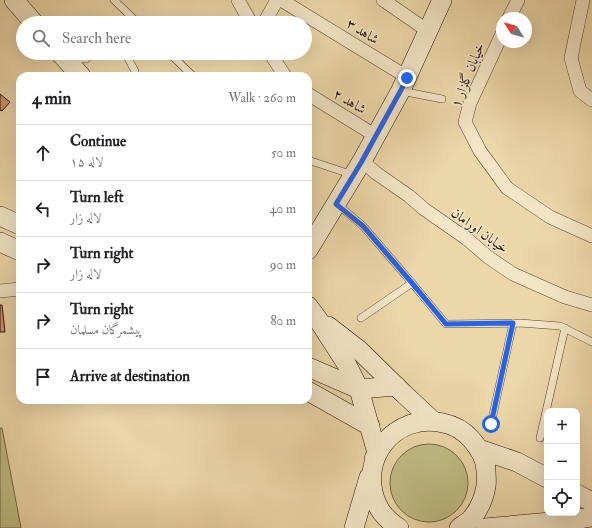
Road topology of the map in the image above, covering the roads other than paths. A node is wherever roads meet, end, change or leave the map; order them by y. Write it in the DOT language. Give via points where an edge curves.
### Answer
graph roads {
  1 [pos="14,0"];
  2 [pos="114,0"];
  3 [pos="238,0"];
  4 [pos="277,0"];
  5 [pos="281,0"];
  6 [pos="383,0"];
  7 [pos="442,0"];
  8 [pos="518,0"];
  9 [pos="583,0"];
  10 [pos="512,12"];
  11 [pos="28,16"];
  12 [pos="131,16"];
  13 [pos="247,16"];
  14 [pos="268,16"];
  15 [pos="304,16"];
  16 [pos="312,21"];
  17 [pos="428,31"];
  18 [pos="496,47"];
  19 [pos="67,60"];
  20 [pos="128,60"];
  21 [pos="176,60"];
  22 [pos="275,60"];
  23 [pos="77,72"];
  24 [pos="135,72"];
  25 [pos="189,72"];
  26 [pos="282,72"];
  27 [pos="404,84"];
  28 [pos="312,96"];
  29 [pos="442,99"];
  30 [pos="592,100"];
  31 [pos="376,136"];
  32 [pos="312,161"];
  33 [pos="358,168"];
  34 [pos="336,204"];
  35 [pos="592,236"];
  36 [pos="0,242"];
  37 [pos="312,243"];
  38 [pos="16,249"];
  39 [pos="412,283"];
  40 [pos="16,289"];
  41 [pos="0,291"];
  42 [pos="592,304"];
  43 [pos="312,312"];
  44 [pos="361,318"];
  45 [pos="513,323"];
  46 [pos="565,328"];
  47 [pos="592,342"];
  48 [pos="312,369"];
  49 [pos="396,386"];
  50 [pos="359,389"];
  51 [pos="312,393"];
  52 [pos="432,420"];
  53 [pos="491,424"];
  54 [pos="370,426"];
  55 [pos="540,438"];
  56 [pos="479,449"];
  57 [pos="373,464"];
  58 [pos="544,476"];
  59 [pos="580,496"];
  60 [pos="592,502"];
  61 [pos="592,517"];
  62 [pos="354,528"];
  63 [pos="399,528"];
  64 [pos="459,528"];
  65 [pos="485,528"];
  1 -- 11 [label="main road"];
  2 -- 12 [label="lane"];
  3 -- 13 [label="street"];
  4 -- 14 [label="street"];
  5 -- 15 [label="street, شاهد ۳"];
  6 -- 17 [label="street"];
  7 -- 17 [label="main road"];
  8 -- 10 [label="street"];
  9 -- 30 [label="street" via="571,58 580,91"];
  16 -- 27 [label="street, شاهد ۳"];
  17 -- 27 [label="main road"];
  18 -- 35 [label="street, خیابان گلزار ۱" via="470,103 465,122 480,151 507,188 550,217"];
  19 -- 23 [label="main road"];
  20 -- 24 [label="lane"];
  21 -- 25 [label="lane"];
  22 -- 26 [label="street"];
  27 -- 29 [label="lane"];
  27 -- 31 [label="main road"];
  28 -- 31 [label="street, شاهد ۲"];
  31 -- 33 [label="main road"];
  32 -- 33 [label="lane"];
  33 -- 34 [label="main road"];
  33 -- 42 [label="street, خیابان اورامان" via="376,173 513,274 565,297"];
  34 -- 37 [label="main road"];
  34 -- 39 [label="lane" via="363,226"];
  36 -- 38 [label="main road"];
  39 -- 44 [label="lane"];
  39 -- 45 [label="lane" via="446,324"];
  40 -- 41 [label="street"];
  43 -- 49 [label="main road" via="359,350"];
  43 -- 50 [label="main road" via="346,363"];
  45 -- 46 [label="lane"];
  45 -- 53 [label="lane"];
  46 -- 47 [label="lane"];
  46 -- 55 [label="lane"];
  48 -- 50 [label="main road"];
  49 -- 50 [label="main road"];
  49 -- 52 [label="main road"];
  50 -- 54 [label="main road"];
  51 -- 54 [label="main road"];
  52 -- 56 [label="main road" via="451,425 467,434"];
  52 -- 57 [label="main road" via="414,422 396,431 383,444"];
  54 -- 57 [label="main road" via="377,453"];
  56 -- 58 [label="main road" via="518,462"];
  56 -- 64 [label="main road" via="486,467 487,486 481,504 471,519"];
  57 -- 62 [label="main road"];
  57 -- 63 [label="main road" via="371,487 377,504 388,520"];
  59 -- 60 [label="main road"];
  61 -- 65 [label="main road"];
}
